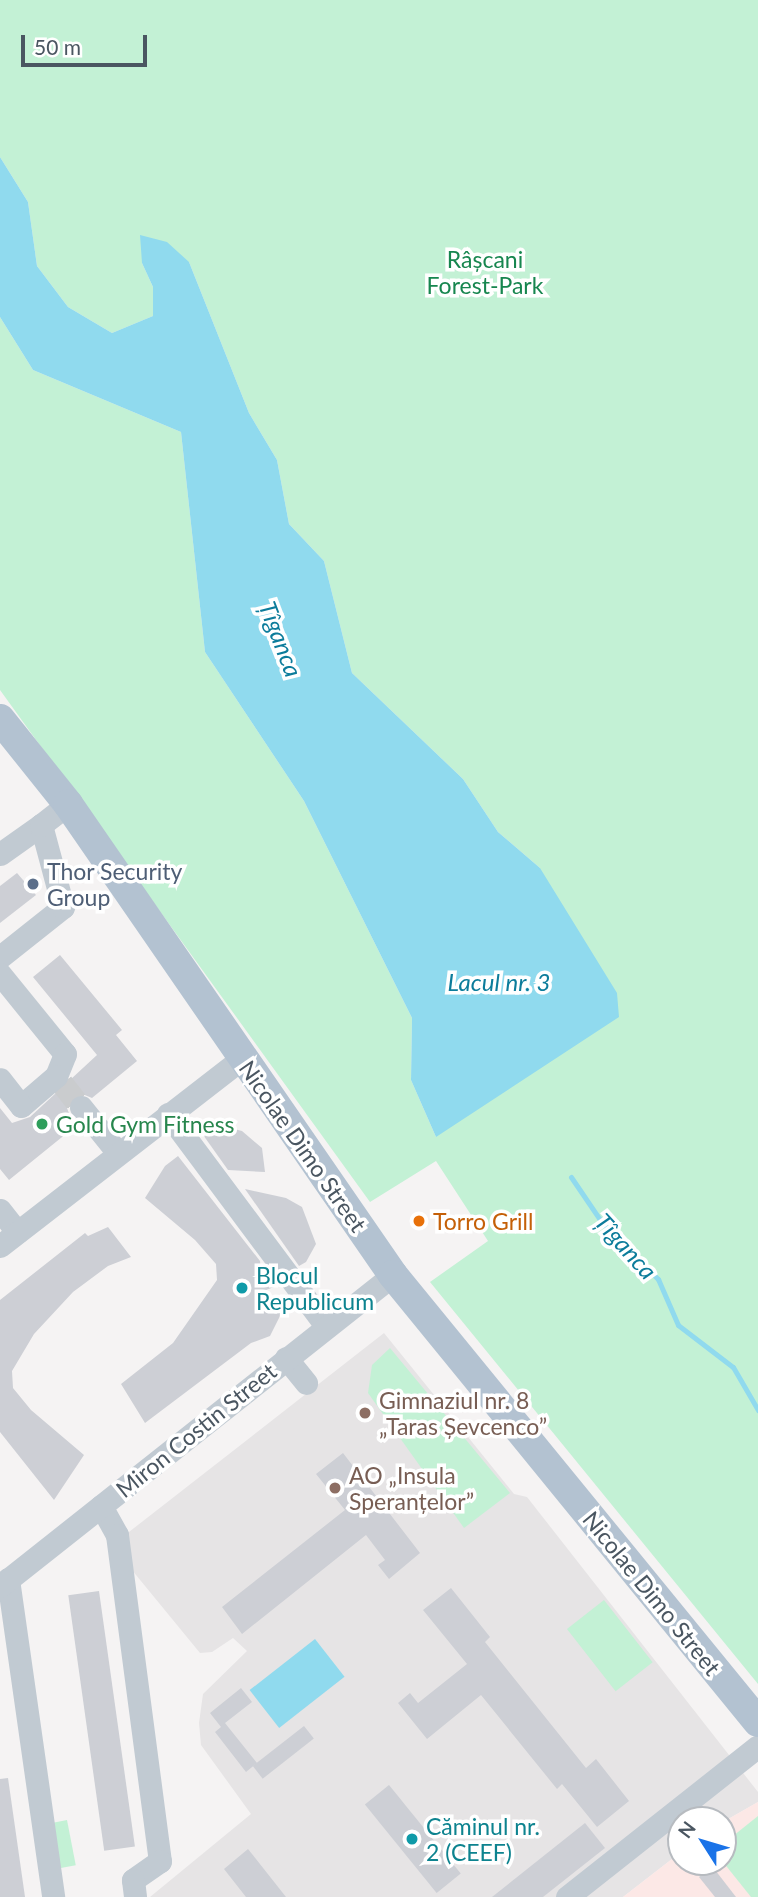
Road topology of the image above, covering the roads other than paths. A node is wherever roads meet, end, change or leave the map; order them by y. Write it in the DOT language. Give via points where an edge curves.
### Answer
graph roads {
  1 [pos="0,719"];
  2 [pos="68,804"];
  3 [pos="41,825"];
  4 [pos="0,854"];
  5 [pos="0,957"];
  6 [pos="0,974"];
  7 [pos="241,1059"];
  8 [pos="0,1079"];
  9 [pos="81,1107"];
  10 [pos="168,1114"];
  11 [pos="118,1153"];
  12 [pos="0,1210"];
  13 [pos="9,1239"];
  14 [pos="393,1275"];
  15 [pos="327,1326"];
  16 [pos="286,1358"];
  17 [pos="306,1383"];
  18 [pos="102,1506"];
  19 [pos="4,1582"];
  20 [pos="758,1722"];
  21 [pos="758,1746"];
  22 [pos="53,1897"];
  23 [pos="135,1897"];
  24 [pos="567,1897"];
  1 -- 2 [label="main road, Nicolae Dimo Street"];
  2 -- 3 [label="street"];
  2 -- 7 [label="main road, Nicolae Dimo Street"];
  3 -- 4 [label="street"];
  3 -- 5 [label="street" via="62,907"];
  6 -- 8 [label="street" via="65,1054 59,1079 22,1106"];
  7 -- 10 [label="street"];
  7 -- 14 [label="main road, Nicolae Dimo Street"];
  9 -- 11 [label="street"];
  10 -- 11 [label="street"];
  10 -- 15 [label="street"];
  11 -- 13 [label="street"];
  12 -- 13 [label="street"];
  14 -- 15 [label="street, Miron Costin Street"];
  14 -- 20 [label="main road, Nicolae Dimo Street"];
  15 -- 16 [label="street, Miron Costin Street"];
  16 -- 17 [label="street"];
  16 -- 18 [label="street, Miron Costin Street"];
  18 -- 19 [label="street, Miron Costin Street"];
  18 -- 23 [label="street" via="117,1535 160,1861 133,1880"];
  19 -- 22 [label="street"];
  21 -- 24 [label="street"];
}
